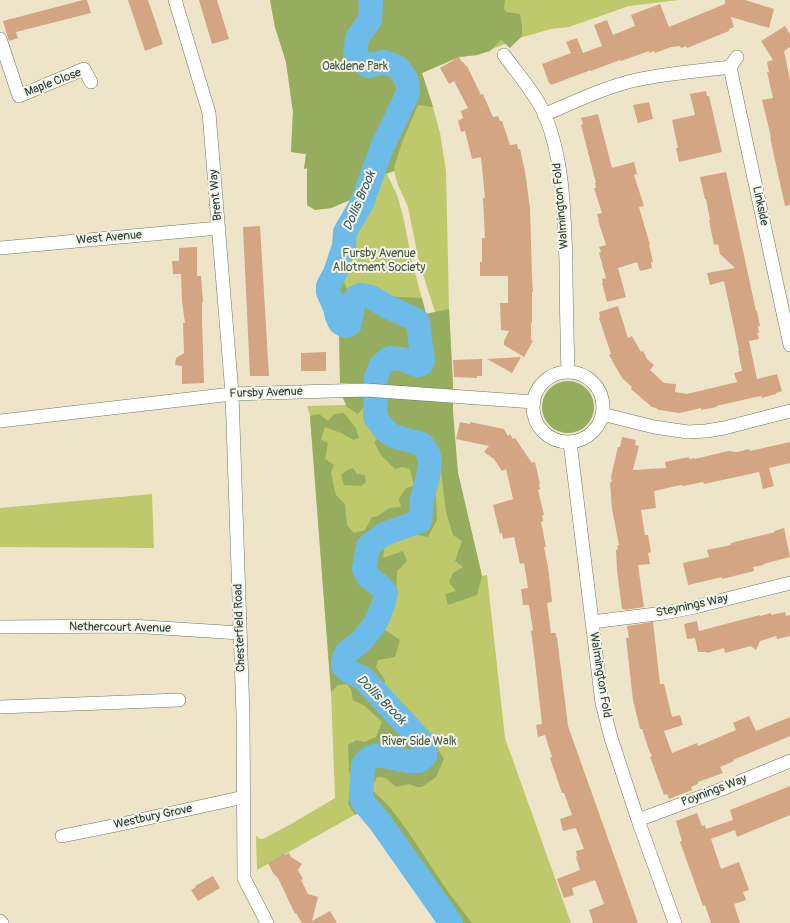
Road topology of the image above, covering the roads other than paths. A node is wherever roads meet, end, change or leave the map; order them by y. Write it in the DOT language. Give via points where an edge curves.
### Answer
graph roads {
  1 [pos="175,0"];
  2 [pos="0,39"];
  3 [pos="504,55"];
  4 [pos="91,82"];
  5 [pos="544,115"];
  6 [pos="219,228"];
  7 [pos="0,248"];
  8 [pos="790,345"];
  9 [pos="568,372"];
  10 [pos="232,394"];
  11 [pos="534,402"];
  12 [pos="790,411"];
  13 [pos="602,414"];
  14 [pos="0,421"];
  15 [pos="570,442"];
  16 [pos="790,583"];
  17 [pos="592,622"];
  18 [pos="0,627"];
  19 [pos="240,633"];
  20 [pos="179,700"];
  21 [pos="0,707"];
  22 [pos="790,761"];
  23 [pos="244,797"];
  24 [pos="638,820"];
  25 [pos="62,836"];
  26 [pos="0,921"];
  27 [pos="2,923"];
  28 [pos="267,923"];
  29 [pos="675,923"];
  1 -- 6 [label="street, Brent Way" via="209,114"];
  2 -- 4 [label="street, Maple Close" via="19,96 84,69"];
  3 -- 5 [label="street, Walmington Fold" via="530,90"];
  5 -- 8 [label="street, Linkside" via="635,80 734,62"];
  5 -- 9 [label="street, Walmington Fold" via="555,145 562,186"];
  6 -- 7 [label="street, West Avenue"];
  6 -- 10 [label="street, Brent Way"];
  9 -- 11 [label="street" via="558,373 545,381 536,393"];
  9 -- 13 [label="street" via="578,373 595,385 603,404"];
  10 -- 11 [label="street, Fursby Avenue" via="366,390"];
  10 -- 14 [label="street, Fursby Avenue"];
  10 -- 19 [label="street, Chesterfield Road"];
  11 -- 15 [label="street" via="534,412 542,430 550,437"];
  12 -- 13 [label="street" via="706,432 654,427"];
  13 -- 15 [label="street" via="598,425 590,433"];
  15 -- 17 [label="street, Walmington Fold"];
  16 -- 17 [label="street, Steynings Way" via="695,607"];
  17 -- 24 [label="street, Walmington Fold" via="602,703 610,738"];
  18 -- 19 [label="street, Nethercourt Avenue" via="131,626"];
  19 -- 23 [label="street, Chesterfield Road"];
  20 -- 21 [label="street"];
  22 -- 24 [label="street, Poynings Way"];
  23 -- 25 [label="street, Westbury Grove"];
  23 -- 28 [label="street, Chesterfield Road" via="244,878"];
  24 -- 29 [label="street, Walmington Fold"];
  26 -- 27 [label="street"];
}
